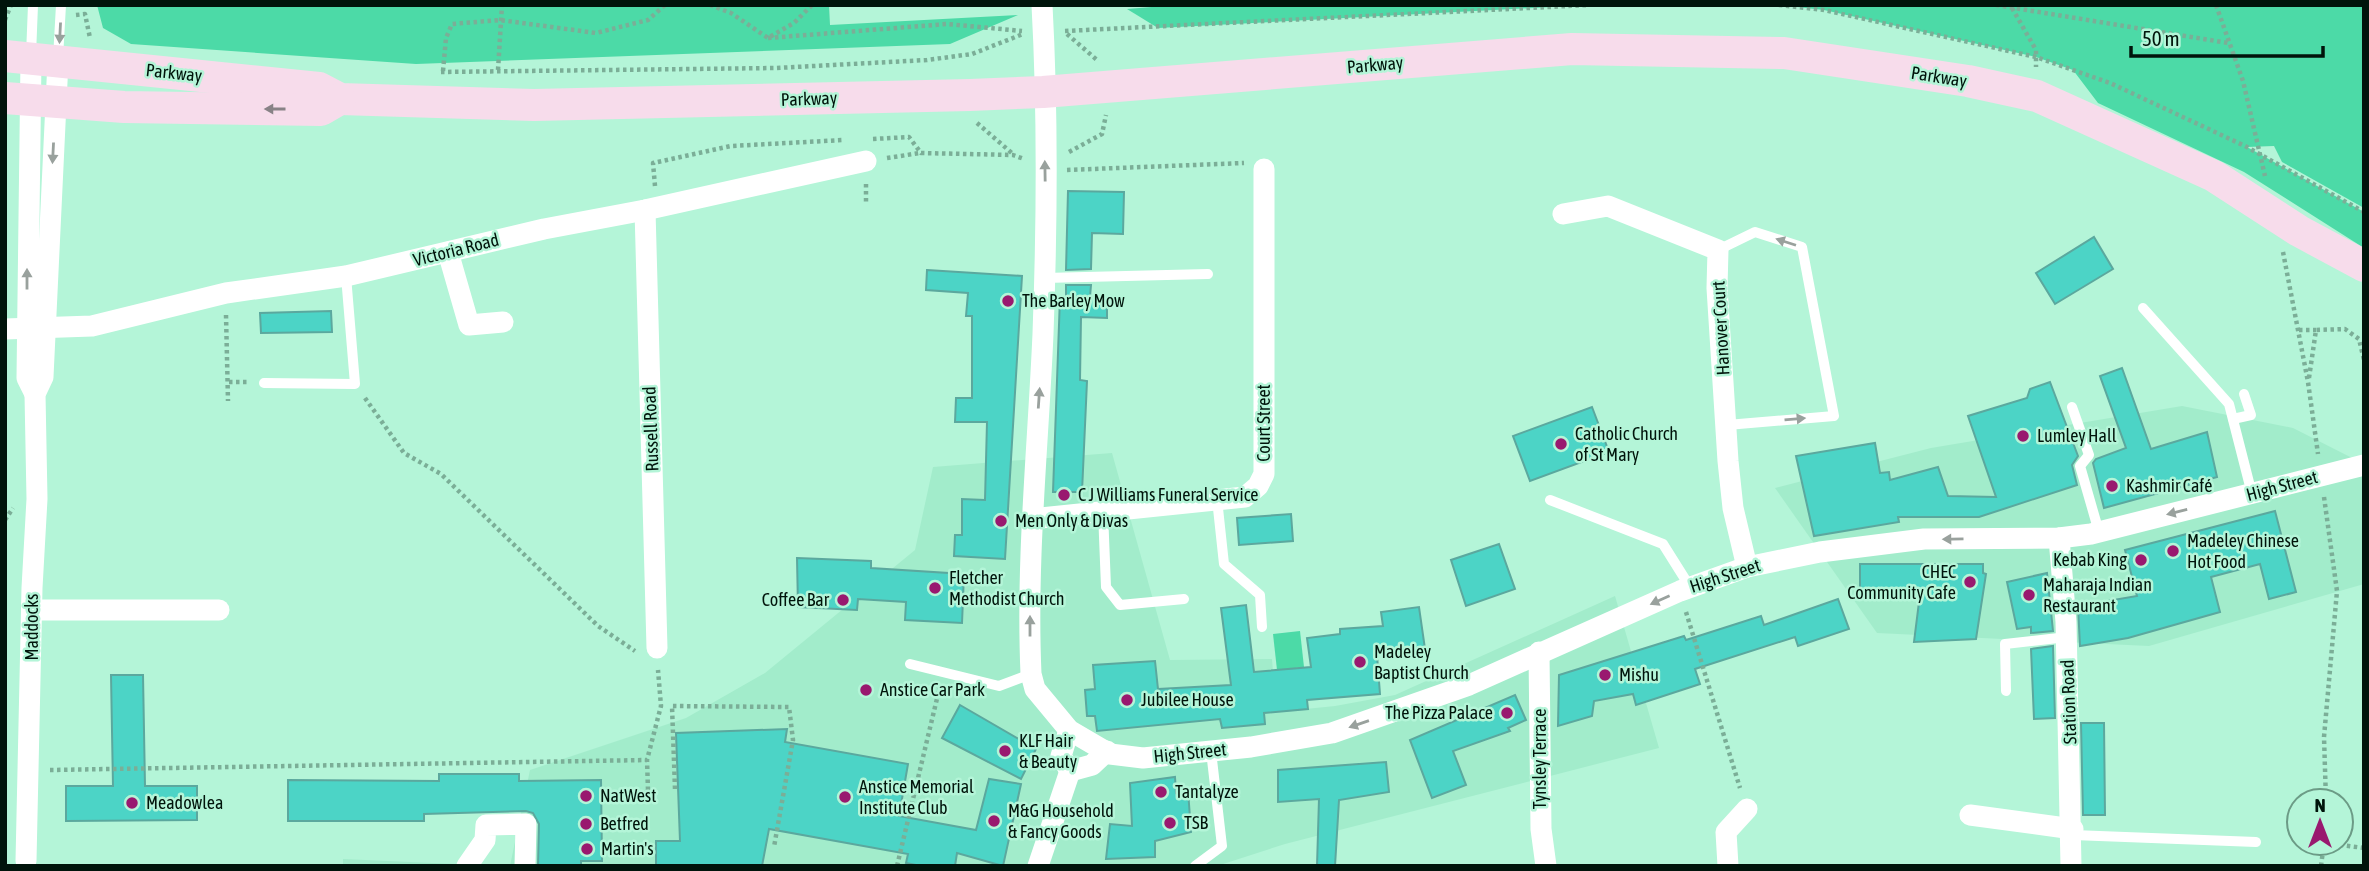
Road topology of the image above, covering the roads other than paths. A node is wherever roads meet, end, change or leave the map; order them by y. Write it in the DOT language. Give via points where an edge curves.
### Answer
graph roads {
  1 [pos="33,5"];
  2 [pos="61,5"];
  3 [pos="1042,5"];
  4 [pos="31,58"];
  5 [pos="1043,92"];
  6 [pos="340,99"];
  7 [pos="30,100"];
  8 [pos="866,161"];
  9 [pos="1264,169"];
  10 [pos="645,210"];
  11 [pos="1563,214"];
  12 [pos="1718,250"];
  13 [pos="448,252"];
  14 [pos="2364,266"];
  15 [pos="1208,274"];
  16 [pos="346,276"];
  17 [pos="1044,278"];
  18 [pos="2143,309"];
  19 [pos="503,322"];
  20 [pos="25,329"];
  21 [pos="264,383"];
  22 [pos="2244,394"];
  23 [pos="2072,407"];
  24 [pos="2233,419"];
  25 [pos="1727,425"];
  26 [pos="2364,465"];
  27 [pos="2252,494"];
  28 [pos="1217,499"];
  29 [pos="1550,500"];
  30 [pos="1103,512"];
  31 [pos="1031,519"];
  32 [pos="2099,532"];
  33 [pos="2059,538"];
  34 [pos="1747,567"];
  35 [pos="1685,589"];
  36 [pos="1184,599"];
  37 [pos="32,610"];
  38 [pos="219,610"];
  39 [pos="1262,627"];
  40 [pos="2067,637"];
  41 [pos="1539,652"];
  42 [pos="651,658"];
  43 [pos="910,664"];
  44 [pos="1031,674"];
  45 [pos="2006,691"];
  46 [pos="1069,730"];
  47 [pos="1107,751"];
  48 [pos="1211,751"];
  49 [pos="1070,771"];
  50 [pos="1747,809"];
  51 [pos="1970,816"];
  52 [pos="2073,832"];
  53 [pos="2256,842"];
  54 [pos="31,864"];
  55 [pos="467,866"];
  56 [pos="525,866"];
  57 [pos="1038,866"];
  58 [pos="1195,866"];
  59 [pos="1546,866"];
  60 [pos="1728,866"];
  61 [pos="2071,866"];
  1 -- 4 [label="lane"];
  2 -- 4 [label="lane, one-way"];
  3 -- 5 [label="street"];
  4 -- 6 [label="street, Parkway" via="319,88"];
  4 -- 7 [label="street, Maddocks"];
  5 -- 6 [label="street, Parkway" via="534,105"];
  5 -- 14 [label="street, Parkway" via="1572,50 1784,53 2037,96 2214,176"];
  17 -- 5 [label="street, one-way"];
  6 -- 7 [label="street, Parkway, one-way" via="321,110"];
  7 -- 20 [label="street, Maddocks"];
  8 -- 10 [label="street, Victoria Road"];
  9 -- 28 [label="street, Court Street" via="1264,474 1245,497"];
  10 -- 13 [label="street, Victoria Road"];
  10 -- 42 [label="street, Russell Road"];
  11 -- 12 [label="street" via="1608,206"];
  12 -- 25 [label="street, Hanover Court"];
  25 -- 12 [label="lane, one-way" via="1834,416 1802,247 1755,232"];
  13 -- 16 [label="street, Victoria Road"];
  13 -- 19 [label="street" via="469,325"];
  15 -- 17 [label="lane"];
  16 -- 20 [label="street, Victoria Road" via="226,293 92,326"];
  16 -- 21 [label="lane" via="355,384"];
  31 -- 17 [label="street, one-way"];
  18 -- 24 [label="lane" via="2229,404"];
  20 -- 37 [label="street, Maddocks" via="27,378 35,394"];
  22 -- 24 [label="lane" via="2251,415"];
  23 -- 32 [label="lane" via="2089,455 2080,466"];
  24 -- 27 [label="lane"];
  25 -- 34 [label="street, Hanover Court" via="1733,508"];
  26 -- 27 [label="street, High Street"];
  27 -- 32 [label="street, High Street, one-way"];
  28 -- 30 [label="street, Court Street"];
  28 -- 39 [label="lane" via="1224,564 1259,595"];
  29 -- 35 [label="lane" via="1663,544"];
  30 -- 31 [label="street, Court Street"];
  30 -- 36 [label="lane" via="1106,587 1120,605"];
  44 -- 31 [label="street, one-way"];
  32 -- 33 [label="street, High Street"];
  33 -- 34 [label="street, High Street, one-way" via="1924,539"];
  33 -- 40 [label="street, Station Road"];
  34 -- 35 [label="street, High Street"];
  35 -- 41 [label="street, High Street, one-way"];
  37 -- 38 [label="street"];
  37 -- 54 [label="street, Maddocks"];
  40 -- 45 [label="lane" via="2005,644"];
  40 -- 52 [label="street, Station Road"];
  41 -- 48 [label="street, High Street, one-way" via="1469,685 1332,733"];
  41 -- 59 [label="street, Tynsley Terrace" via="1541,829"];
  43 -- 44 [label="lane" via="999,686"];
  44 -- 46 [label="street" via="1035,689"];
  46 -- 47 [label="street, High Street"];
  46 -- 49 [label="street" via="1061,756"];
  47 -- 48 [label="street, High Street" via="1143,758"];
  47 -- 49 [label="street" via="1092,765"];
  48 -- 58 [label="lane" via="1222,846"];
  49 -- 57 [label="street"];
  50 -- 60 [label="street" via="1726,832"];
  51 -- 52 [label="street"];
  52 -- 53 [label="lane"];
  52 -- 61 [label="street, Station Road"];
  55 -- 56 [label="street" via="485,840 486,825 526,824"];
}
